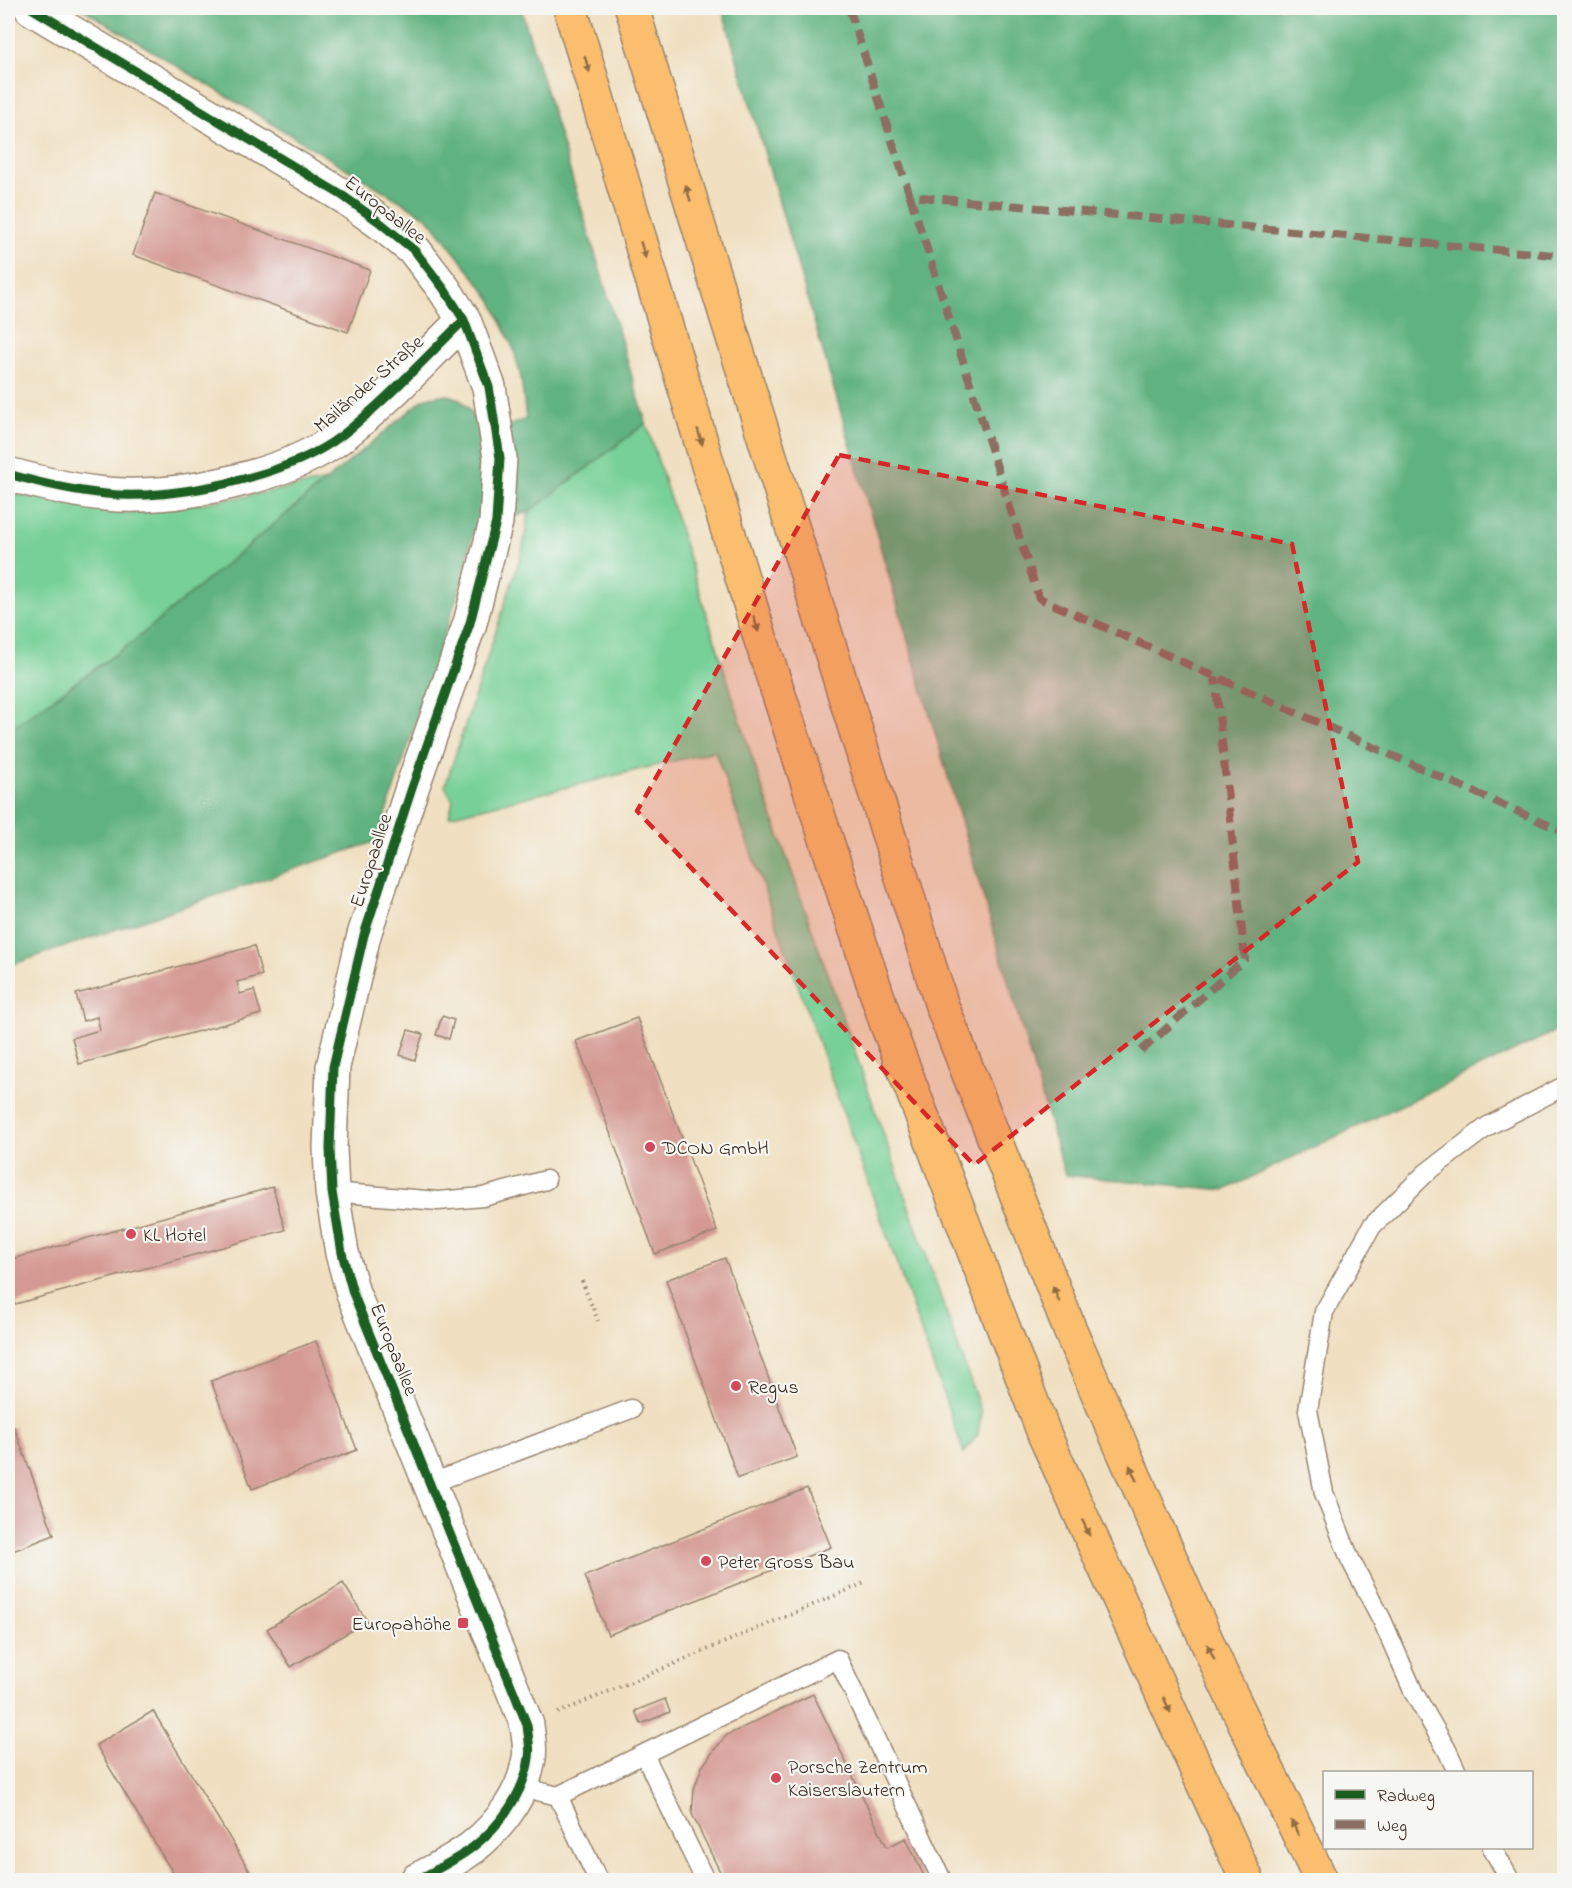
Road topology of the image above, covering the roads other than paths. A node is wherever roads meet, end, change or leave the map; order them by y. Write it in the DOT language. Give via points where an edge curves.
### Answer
graph roads {
  1 [pos="31,8"];
  2 [pos="570,8"];
  3 [pos="632,8"];
  4 [pos="464,320"];
  5 [pos="8,474"];
  6 [pos="1564,1086"];
  7 [pos="546,1180"];
  8 [pos="332,1192"];
  9 [pos="631,1409"];
  10 [pos="429,1484"];
  11 [pos="644,1754"];
  12 [pos="1456,1771"];
  13 [pos="521,1787"];
  14 [pos="558,1796"];
  15 [pos="1493,1849"];
  16 [pos="417,1881"];
  17 [pos="598,1881"];
  18 [pos="705,1881"];
  19 [pos="942,1881"];
  20 [pos="1247,1881"];
  21 [pos="1321,1881"];
  22 [pos="1510,1881"];
  1 -- 4 [label="street, Europaallee" via="369,214 415,251"];
  2 -- 20 [label="highway, one-way" via="760,637 886,1022 1045,1436"];
  21 -- 3 [label="highway, one-way" via="1223,1678 1070,1330 942,1006"];
  4 -- 5 [label="street, Mailänder Straße" via="340,437 305,457 261,474 206,488 155,495 57,488"];
  4 -- 8 [label="street, Europaallee" via="489,387 500,458 496,522 470,623 362,946 333,1067"];
  6 -- 12 [label="lane" via="1488,1126 1426,1173 1372,1226 1324,1312 1308,1410 1324,1493 1350,1559"];
  7 -- 8 [label="lane" via="483,1197 438,1201"];
  8 -- 10 [label="street, Europaallee" via="353,1293"];
  9 -- 10 [label="lane"];
  10 -- 13 [label="street, Europaallee" via="527,1725 530,1756"];
  11 -- 14 [label="lane"];
  11 -- 18 [label="lane"];
  11 -- 19 [label="lane" via="838,1659"];
  13 -- 14 [label="lane"];
  13 -- 16 [label="street, Europaallee" via="499,1821 473,1847"];
  14 -- 17 [label="lane"];
  15 -- 22 [label="lane"];
}
